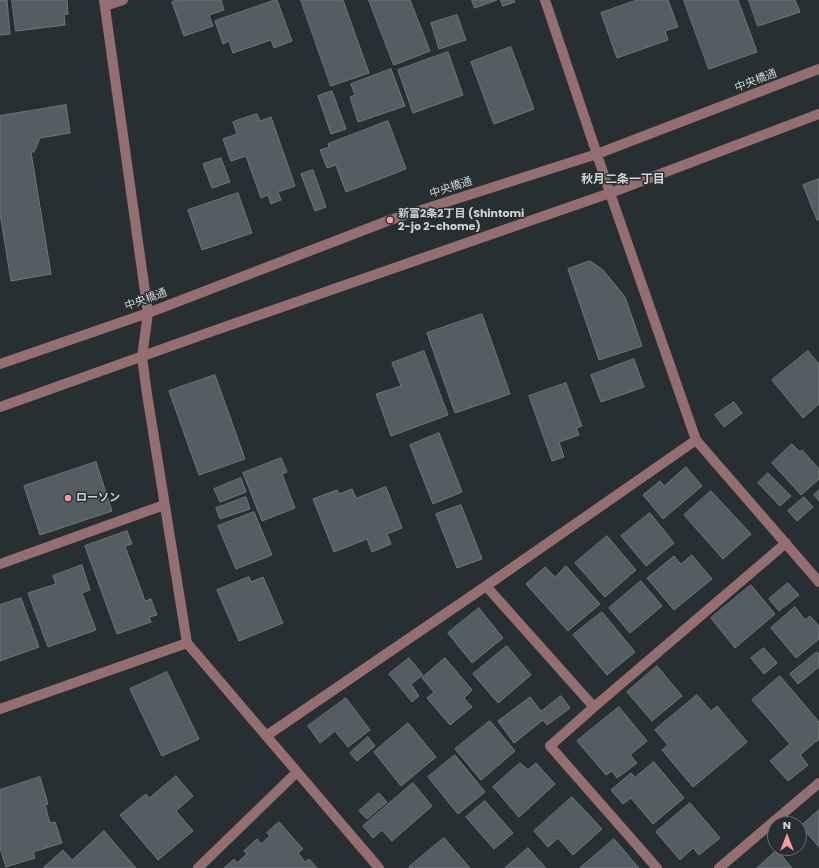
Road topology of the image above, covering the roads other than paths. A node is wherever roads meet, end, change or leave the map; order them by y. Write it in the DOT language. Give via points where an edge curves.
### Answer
graph roads {
  1 [pos="123,0"];
  2 [pos="545,0"];
  3 [pos="104,3"];
  4 [pos="819,69"];
  5 [pos="819,114"];
  6 [pos="597,154"];
  7 [pos="610,193"];
  8 [pos="148,313"];
  9 [pos="142,357"];
  10 [pos="0,364"];
  11 [pos="0,407"];
  12 [pos="696,440"];
  13 [pos="164,504"];
  14 [pos="786,543"];
  15 [pos="0,564"];
  16 [pos="819,582"];
  17 [pos="486,586"];
  18 [pos="187,643"];
  19 [pos="594,707"];
  20 [pos="0,709"];
  21 [pos="266,736"];
  22 [pos="297,772"];
  23 [pos="819,783"];
  24 [pos="198,868"];
  25 [pos="379,868"];
  26 [pos="657,868"];
  27 [pos="719,868"];
  1 -- 3 [label="street"];
  2 -- 6 [label="street"];
  3 -- 8 [label="street"];
  4 -- 6 [label="street, 中央橋通"];
  5 -- 7 [label="street"];
  6 -- 7 [label="street"];
  6 -- 8 [label="street, 中央橋通" via="390,220"];
  7 -- 9 [label="street"];
  7 -- 12 [label="street"];
  8 -- 9 [label="street"];
  8 -- 10 [label="street, 中央橋通"];
  9 -- 11 [label="street"];
  9 -- 13 [label="street"];
  12 -- 14 [label="street"];
  12 -- 17 [label="street"];
  13 -- 15 [label="street"];
  13 -- 18 [label="street"];
  14 -- 16 [label="street"];
  14 -- 19 [label="street"];
  17 -- 19 [label="street"];
  17 -- 21 [label="street"];
  18 -- 20 [label="street"];
  18 -- 21 [label="street"];
  19 -- 26 [label="street" via="550,746"];
  21 -- 22 [label="street"];
  22 -- 24 [label="street"];
  22 -- 25 [label="street"];
  23 -- 27 [label="street"];
}
